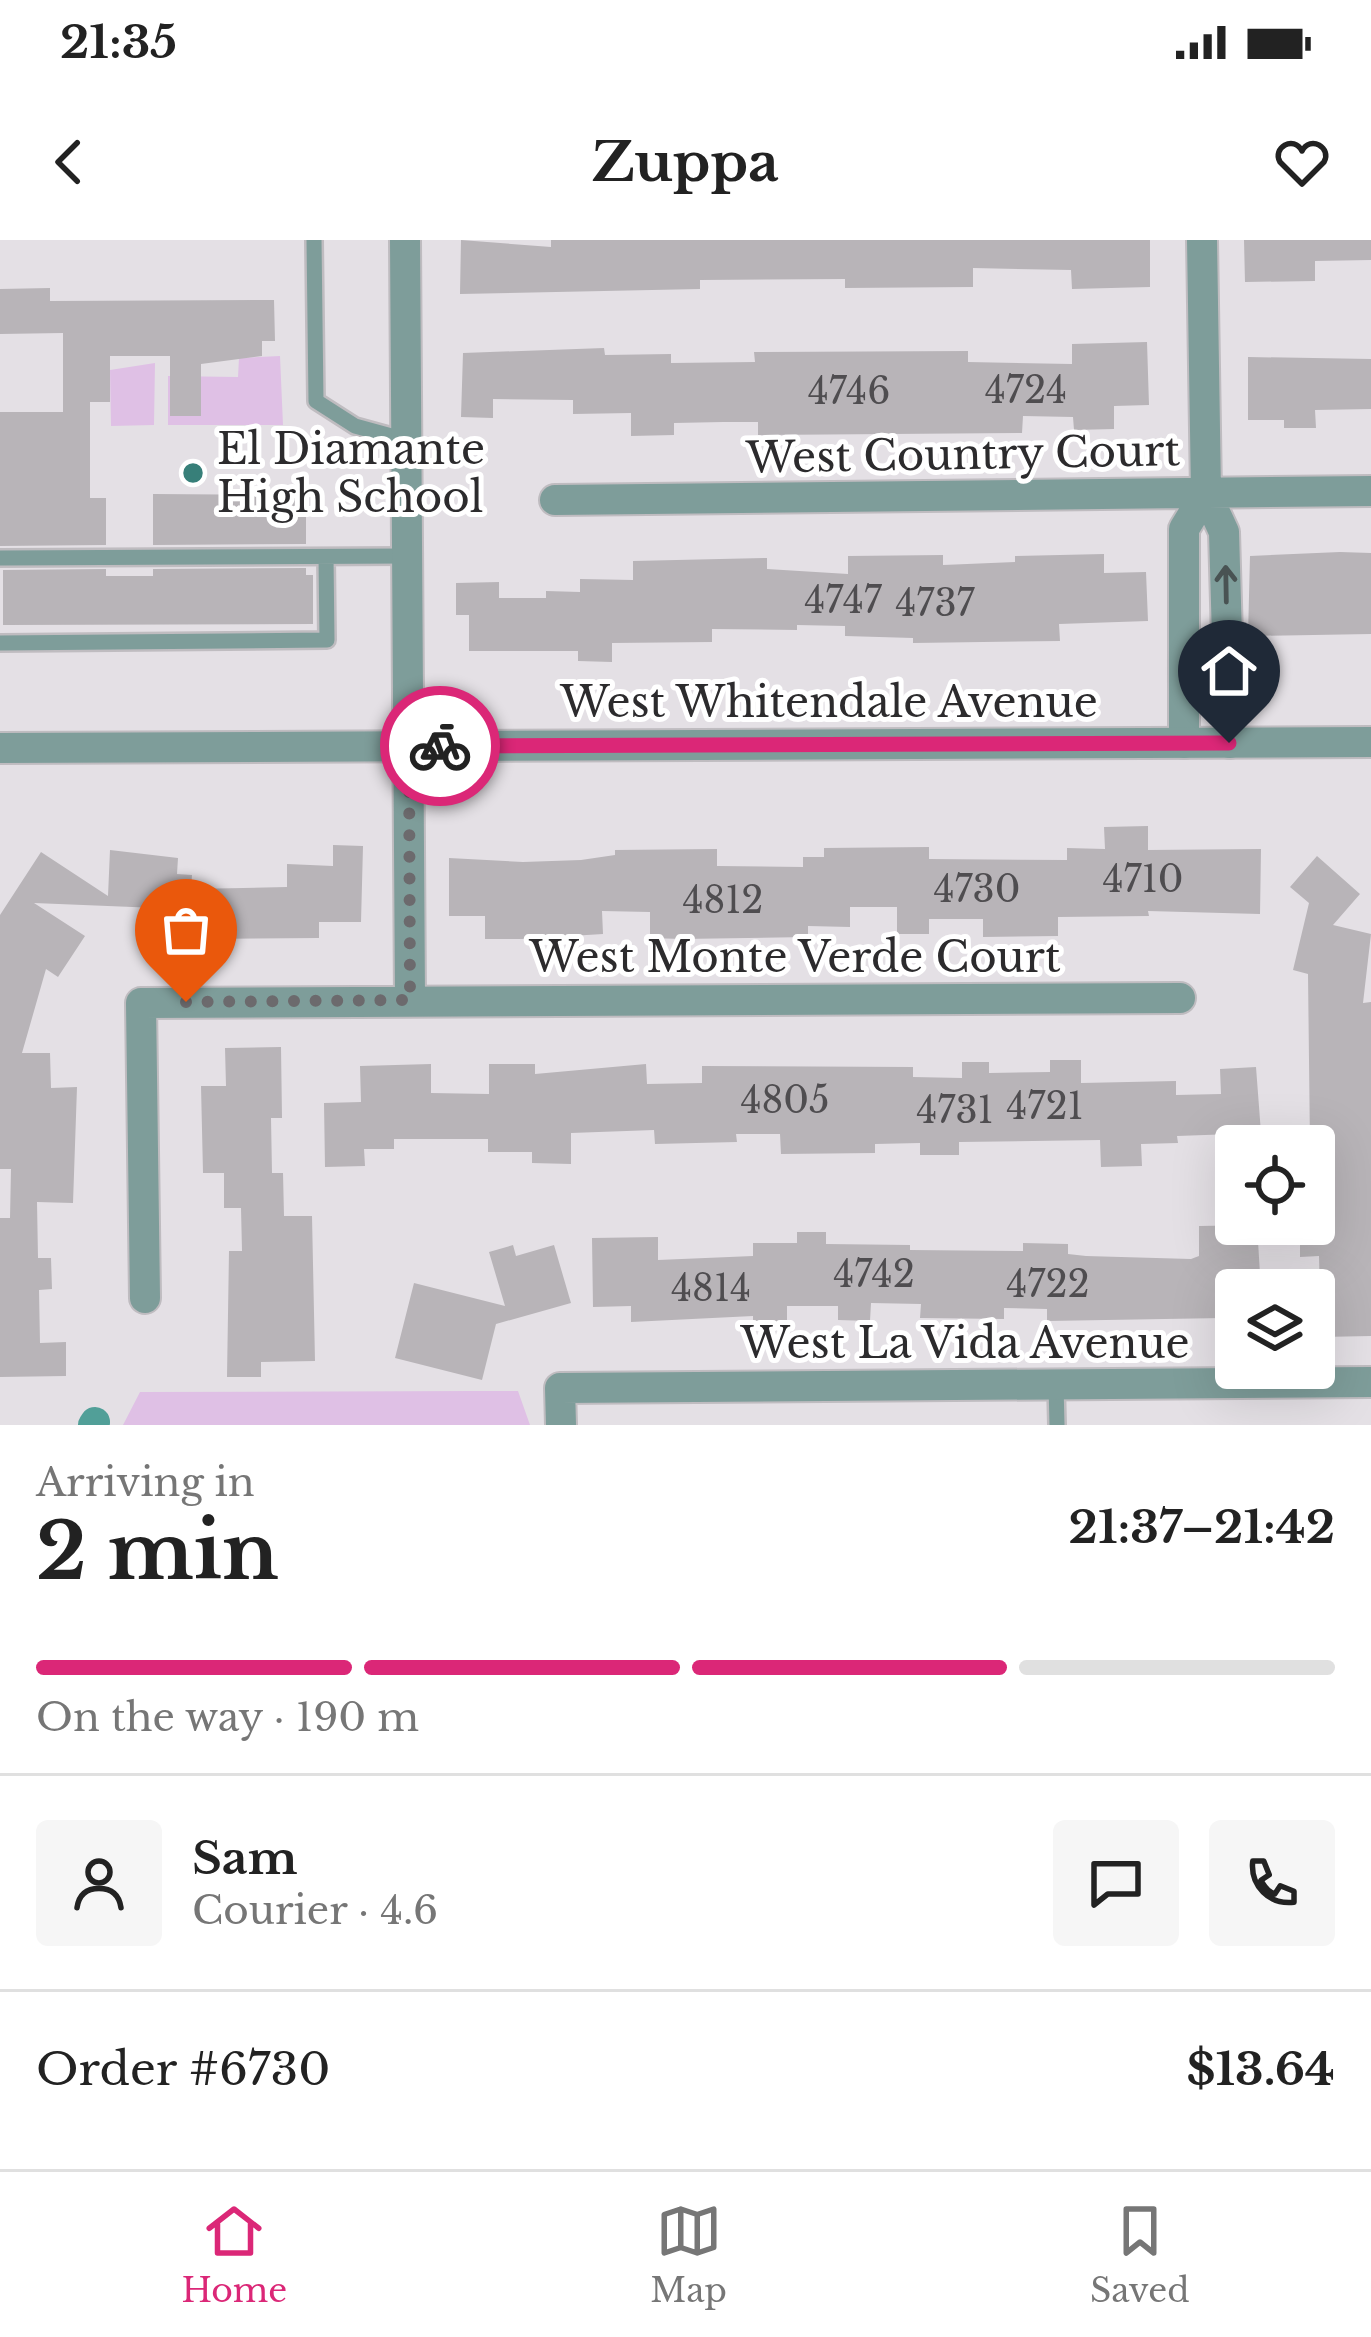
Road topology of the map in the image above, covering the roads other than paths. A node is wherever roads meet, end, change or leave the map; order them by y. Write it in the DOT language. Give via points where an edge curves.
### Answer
graph roads {
  1 [pos="314,240"];
  2 [pos="405,240"];
  3 [pos="1202,240"];
  4 [pos="406,440"];
  5 [pos="1371,491"];
  6 [pos="1206,493"];
  7 [pos="555,500"];
  8 [pos="326,556"];
  9 [pos="406,556"];
  10 [pos="0,558"];
  11 [pos="0,643"];
  12 [pos="1371,742"];
  13 [pos="1184,743"];
  14 [pos="1229,743"];
  15 [pos="409,746"];
  16 [pos="0,748"];
  17 [pos="1180,998"];
  18 [pos="410,1000"];
  19 [pos="146,1298"];
  20 [pos="1371,1382"];
  21 [pos="1056,1385"];
  22 [pos="561,1425"];
  23 [pos="1057,1425"];
  1 -- 4 [label="lane" via="316,400 355,426"];
  2 -- 4 [label="street"];
  3 -- 6 [label="street"];
  4 -- 9 [label="street"];
  5 -- 6 [label="street, West Country Court"];
  6 -- 7 [label="street, West Country Court"];
  6 -- 13 [label="street" via="1184,529"];
  14 -- 6 [label="street, one-way" via="1224,532"];
  8 -- 9 [label="lane"];
  8 -- 10 [label="lane"];
  8 -- 11 [label="lane" via="327,640"];
  9 -- 15 [label="street"];
  12 -- 14 [label="street, West Whitendale Avenue"];
  13 -- 14 [label="street, West Whitendale Avenue"];
  13 -- 15 [label="street, West Whitendale Avenue"];
  15 -- 16 [label="street, West Whitendale Avenue"];
  15 -- 18 [label="street"];
  17 -- 18 [label="street, West Monte Verde Court"];
  18 -- 19 [label="street, West Monte Verde Court" via="141,1003"];
  20 -- 21 [label="street, West La Vida Avenue"];
  21 -- 22 [label="street, West La Vida Avenue" via="560,1388"];
  21 -- 23 [label="lane"];
}
